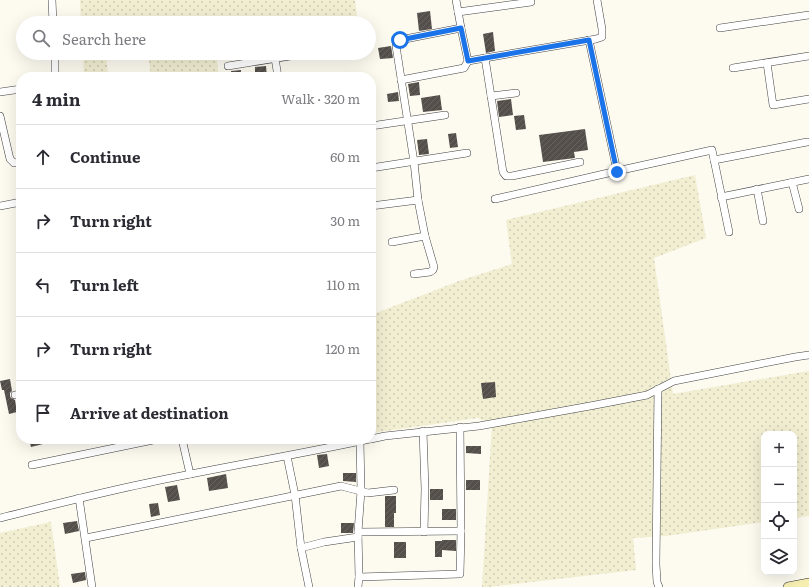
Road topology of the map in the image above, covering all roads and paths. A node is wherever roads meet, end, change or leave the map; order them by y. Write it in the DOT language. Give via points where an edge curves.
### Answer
graph roads {
  1 [pos="52,0"];
  2 [pos="456,0"];
  3 [pos="597,0"];
  4 [pos="531,2"];
  5 [pos="458,12"];
  6 [pos="809,15"];
  7 [pos="53,16"];
  8 [pos="461,28"];
  9 [pos="720,28"];
  10 [pos="589,40"];
  11 [pos="809,56"];
  12 [pos="485,58"];
  13 [pos="54,60"];
  14 [pos="263,60"];
  15 [pos="275,60"];
  16 [pos="468,61"];
  17 [pos="767,63"];
  18 [pos="228,66"];
  19 [pos="734,68"];
  20 [pos="55,72"];
  21 [pos="277,72"];
  22 [pos="401,80"];
  23 [pos="16,90"];
  24 [pos="0,92"];
  25 [pos="516,93"];
  26 [pos="491,96"];
  27 [pos="809,99"];
  28 [pos="445,115"];
  29 [pos="0,116"];
  30 [pos="408,120"];
  31 [pos="376,125"];
  32 [pos="808,142"];
  33 [pos="467,153"];
  34 [pos="714,160"];
  35 [pos="414,162"];
  36 [pos="580,162"];
  37 [pos="16,163"];
  38 [pos="376,167"];
  39 [pos="617,172"];
  40 [pos="809,178"];
  41 [pos="792,182"];
  42 [pos="757,189"];
  43 [pos="722,196"];
  44 [pos="495,199"];
  45 [pos="418,200"];
  46 [pos="16,203"];
  47 [pos="376,205"];
  48 [pos="0,206"];
  49 [pos="799,209"];
  50 [pos="763,221"];
  51 [pos="729,232"];
  52 [pos="424,236"];
  53 [pos="392,242"];
  54 [pos="414,274"];
  55 [pos="809,355"];
  56 [pos="658,389"];
  57 [pos="460,427"];
  58 [pos="423,432"];
  59 [pos="376,438"];
  60 [pos="134,444"];
  61 [pos="183,444"];
  62 [pos="345,444"];
  63 [pos="360,444"];
  64 [pos="287,456"];
  65 [pos="32,465"];
  66 [pos="190,474"];
  67 [pos="394,490"];
  68 [pos="361,491"];
  69 [pos="295,495"];
  70 [pos="80,498"];
  71 [pos="0,518"];
  72 [pos="461,531"];
  73 [pos="424,532"];
  74 [pos="358,535"];
  75 [pos="86,538"];
  76 [pos="301,548"];
  77 [pos="359,577"];
  78 [pos="809,583"];
  79 [pos="92,587"];
  80 [pos="309,587"];
  81 [pos="358,587"];
  82 [pos="659,587"];
  83 [pos="788,587"];
  1 -- 7 [label="street"];
  2 -- 5 [label="street"];
  3 -- 10 [label="street" via="602,37"];
  4 -- 5 [label="street"];
  5 -- 8 [label="street"];
  6 -- 9 [label="street"];
  8 -- 16 [label="street"];
  8 -- 22 [label="street" via="398,41 396,46"];
  10 -- 12 [label="street"];
  10 -- 39 [label="street"];
  11 -- 17 [label="street"];
  12 -- 16 [label="street"];
  12 -- 26 [label="street"];
  13 -- 20 [label="street"];
  14 -- 18 [label="street"];
  15 -- 21 [label="street"];
  16 -- 22 [label="street" via="464,68"];
  17 -- 19 [label="street"];
  17 -- 27 [label="street" via="773,105"];
  22 -- 30 [label="street"];
  23 -- 24 [label="street"];
  25 -- 26 [label="street"];
  26 -- 36 [label="street" via="503,172 506,176"];
  28 -- 30 [label="street"];
  29 -- 37 [label="street" via="10,159"];
  30 -- 31 [label="street"];
  30 -- 35 [label="street"];
  32 -- 34 [label="street"];
  33 -- 35 [label="street"];
  34 -- 39 [label="street" via="712,150"];
  34 -- 43 [label="street"];
  35 -- 38 [label="street"];
  35 -- 45 [label="street"];
  39 -- 44 [label="street"];
  40 -- 41 [label="street"];
  41 -- 42 [label="street"];
  41 -- 49 [label="street"];
  42 -- 43 [label="street"];
  42 -- 50 [label="street"];
  43 -- 51 [label="street"];
  45 -- 47 [label="street"];
  45 -- 52 [label="street"];
  46 -- 48 [label="street"];
  52 -- 53 [label="street"];
  52 -- 54 [label="street" via="433,270"];
  55 -- 56 [label="street" via="674,380"];
  56 -- 57 [label="street" via="590,406 479,426"];
  56 -- 82 [label="street" via="656,564"];
  57 -- 58 [label="street"];
  57 -- 72 [label="street"];
  58 -- 59 [label="street"];
  58 -- 73 [label="street"];
  60 -- 65 [label="street"];
  61 -- 66 [label="street"];
  62 -- 64 [label="street"];
  63 -- 68 [label="street"];
  64 -- 66 [label="street"];
  64 -- 69 [label="street"];
  66 -- 70 [label="street"];
  67 -- 68 [label="street" via="368,493"];
  68 -- 69 [label="street" via="341,486"];
  68 -- 74 [label="street"];
  69 -- 75 [label="street"];
  69 -- 76 [label="street"];
  70 -- 71 [label="street"];
  70 -- 75 [label="street"];
  72 -- 73 [label="street"];
  72 -- 77 [label="street" via="460,574"];
  73 -- 74 [label="street"];
  74 -- 76 [label="street"];
  74 -- 77 [label="street"];
  75 -- 79 [label="street"];
  76 -- 80 [label="street"];
  77 -- 81 [label="street"];
  78 -- 83 [label="street"];
}
